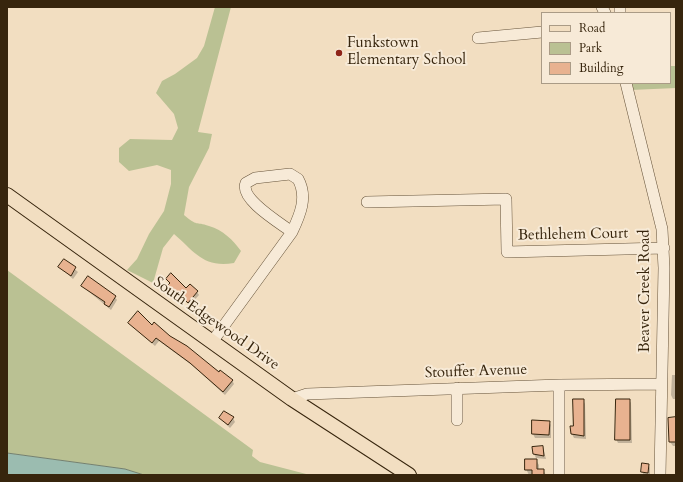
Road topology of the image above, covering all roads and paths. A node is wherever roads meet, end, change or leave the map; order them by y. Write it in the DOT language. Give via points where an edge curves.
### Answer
graph roads {
  1 [pos="541,32"];
  2 [pos="478,38"];
  3 [pos="626,84"];
  4 [pos="7,195"];
  5 [pos="367,202"];
  6 [pos="292,232"];
  7 [pos="664,248"];
  8 [pos="212,342"];
  9 [pos="661,384"];
  10 [pos="559,385"];
  11 [pos="457,388"];
  12 [pos="292,399"];
  13 [pos="457,420"];
  14 [pos="409,475"];
  15 [pos="559,475"];
  16 [pos="660,475"];
  1 -- 2 [label="street"];
  3 -- 7 [label="street, Beaver Creek Road" via="659,210"];
  4 -- 8 [label="main road, South Edgewood Drive"];
  5 -- 7 [label="street, Bethlehem Court" via="506,199 507,252"];
  6 -- 6 [label="street" via="252,202 245,190 246,183 255,178 290,174 298,179 303,192 302,202 300,216"];
  6 -- 8 [label="street"];
  7 -- 9 [label="street, Beaver Creek Road"];
  8 -- 12 [label="main road, South Edgewood Drive"];
  9 -- 10 [label="street, Stouffer Avenue"];
  9 -- 16 [label="street, Beaver Creek Road"];
  10 -- 11 [label="street, Stouffer Avenue"];
  10 -- 15 [label="street"];
  11 -- 12 [label="street, Stouffer Avenue" via="307,394"];
  11 -- 13 [label="street"];
  12 -- 14 [label="main road, South Edgewood Drive"];
}
